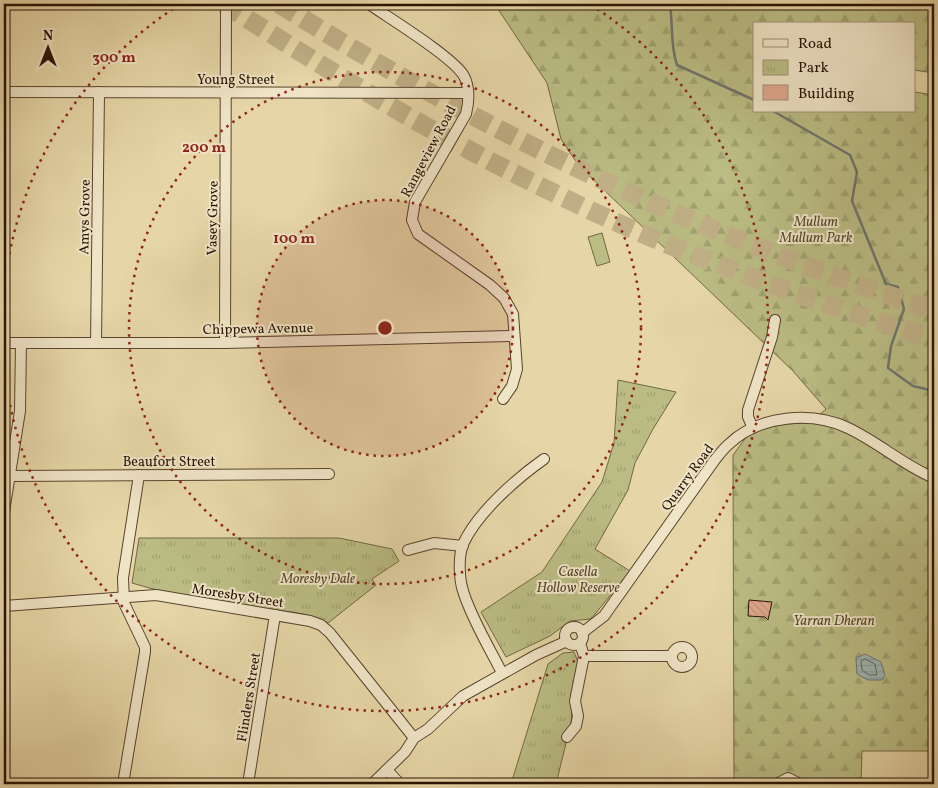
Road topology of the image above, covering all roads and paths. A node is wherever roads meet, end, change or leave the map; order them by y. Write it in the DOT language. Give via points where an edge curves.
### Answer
graph roads {
  1 [pos="226,4"];
  2 [pos="369,4"];
  3 [pos="4,92"];
  4 [pos="99,92"];
  5 [pos="227,92"];
  6 [pos="468,92"];
  7 [pos="775,320"];
  8 [pos="514,336"];
  9 [pos="4,343"];
  10 [pos="21,343"];
  11 [pos="96,343"];
  12 [pos="225,343"];
  13 [pos="503,399"];
  14 [pos="753,428"];
  15 [pos="544,459"];
  16 [pos="329,474"];
  17 [pos="139,475"];
  18 [pos="10,476"];
  19 [pos="934,478"];
  20 [pos="4,512"];
  21 [pos="462,546"];
  22 [pos="408,550"];
  23 [pos="124,596"];
  24 [pos="4,606"];
  25 [pos="275,615"];
  26 [pos="581,638"];
  27 [pos="567,641"];
  28 [pos="584,656"];
  29 [pos="672,656"];
  30 [pos="502,673"];
  31 [pos="568,737"];
  32 [pos="414,738"];
  33 [pos="387,770"];
  34 [pos="123,784"];
  35 [pos="248,784"];
  36 [pos="372,784"];
  37 [pos="400,784"];
  38 [pos="777,784"];
  39 [pos="800,784"];
  1 -- 5 [label="street, Vasey Grove"];
  2 -- 6 [label="street, Rangeview Road" via="459,70"];
  3 -- 4 [label="street, Young Street"];
  4 -- 5 [label="street, Young Street"];
  4 -- 11 [label="street, Amys Grove"];
  5 -- 6 [label="street, Young Street"];
  5 -- 12 [label="street, Vasey Grove"];
  6 -- 8 [label="street, Rangeview Road" via="466,114 415,202 412,220 418,234 504,298 514,314"];
  7 -- 14 [label="street" via="748,410"];
  8 -- 12 [label="street, Chippewa Avenue"];
  8 -- 13 [label="street, Rangeview Road" via="517,369 512,386"];
  9 -- 10 [label="street, Chippewa Avenue"];
  10 -- 11 [label="street, Chippewa Avenue"];
  10 -- 18 [label="street" via="20,411"];
  11 -- 12 [label="street, Chippewa Avenue"];
  14 -- 19 [label="street, Quarry Road" via="780,420 807,418 829,422 848,428 898,460"];
  14 -- 26 [label="street, Quarry Road" via="729,444 714,461 604,616"];
  15 -- 21 [label="street" via="520,476 477,523"];
  16 -- 17 [label="street, Beaufort Street"];
  17 -- 18 [label="street, Beaufort Street"];
  17 -- 23 [label="street" via="123,578"];
  18 -- 20 [label="street"];
  21 -- 22 [label="street" via="434,543"];
  21 -- 30 [label="street" via="463,592"];
  23 -- 24 [label="street, Moresby Street"];
  23 -- 25 [label="street, Moresby Street" via="156,595"];
  23 -- 34 [label="street" via="126,610 145,652"];
  25 -- 32 [label="street, Moresby Street" via="310,621 326,629"];
  25 -- 35 [label="street, Flinders Street"];
  26 -- 27 [label="street" via="571,645"];
  26 -- 27 [label="street, Quarry Road" via="578,629 570,629"];
  26 -- 28 [label="street"];
  27 -- 30 [label="street, Quarry Road"];
  28 -- 29 [label="street"];
  28 -- 31 [label="street" via="575,701 577,725"];
  30 -- 32 [label="street, Quarry Road" via="463,696"];
  32 -- 33 [label="street, Quarry Road"];
  33 -- 36 [label="street, Quarry Road"];
  33 -- 37 [label="street"];
  38 -- 39 [label="street" via="788,778"];
}
